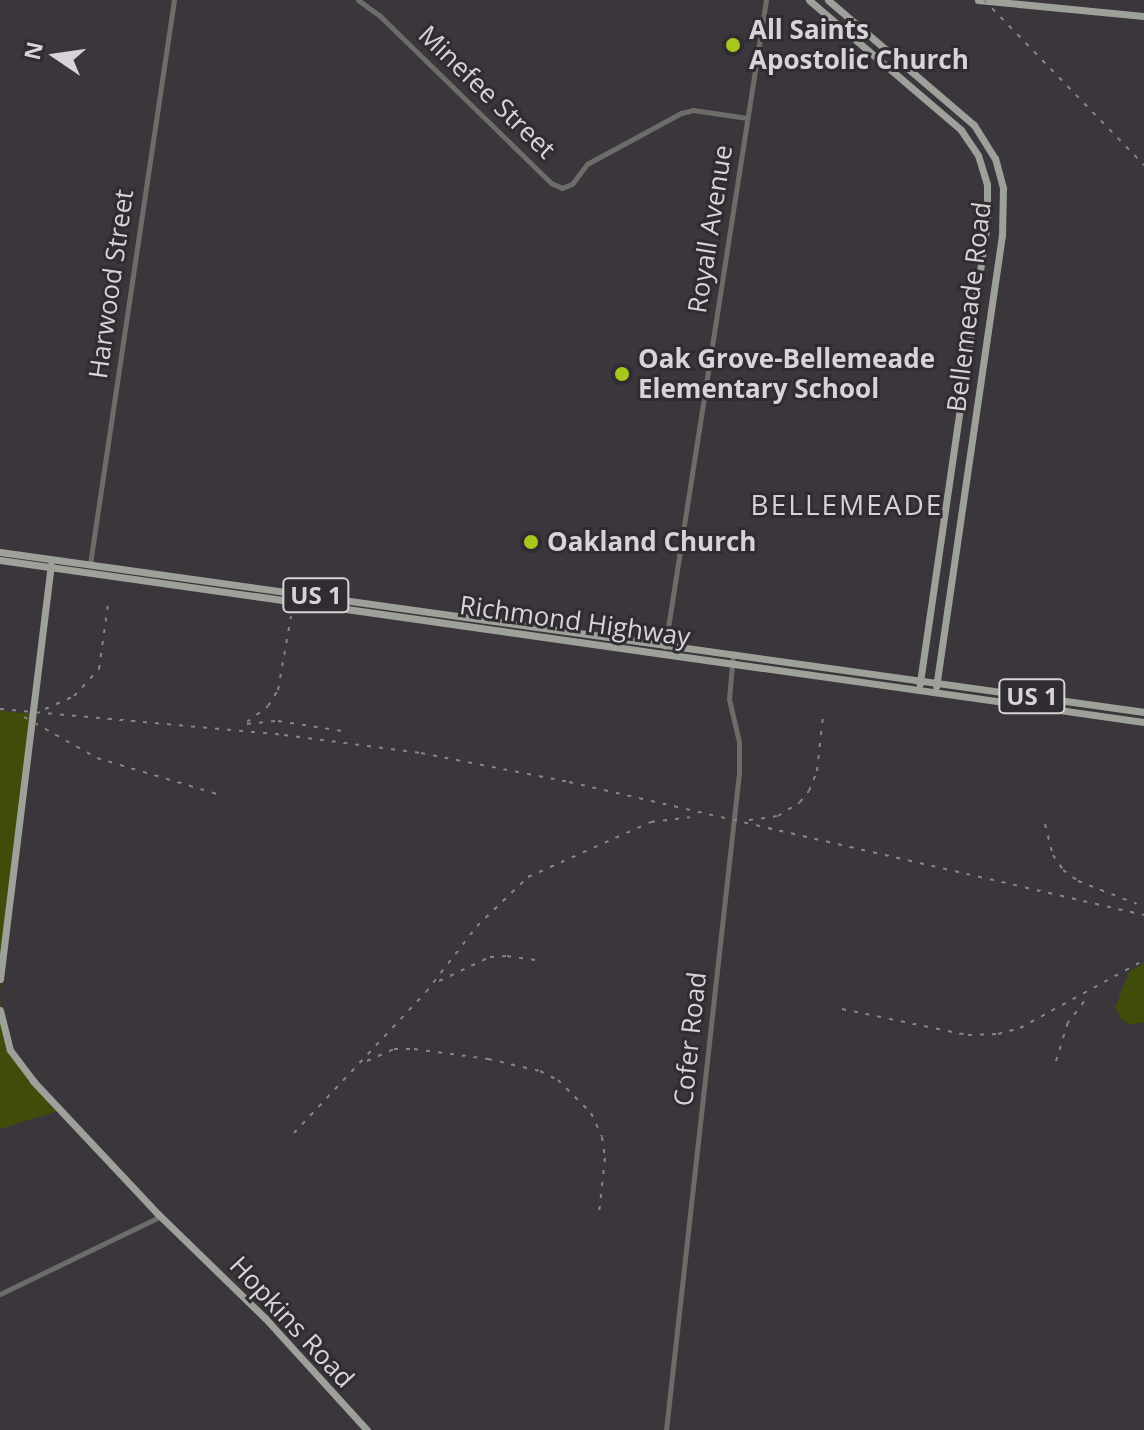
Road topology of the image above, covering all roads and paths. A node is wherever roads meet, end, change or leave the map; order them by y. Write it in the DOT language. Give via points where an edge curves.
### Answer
graph roads {
  1 [pos="174,0"];
  2 [pos="358,0"];
  3 [pos="766,0"];
  4 [pos="809,0"];
  5 [pos="828,0"];
  6 [pos="978,0"];
  7 [pos="1144,16"];
  8 [pos="747,118"];
  9 [pos="0,552"];
  10 [pos="0,560"];
  11 [pos="51,563"];
  12 [pos="90,564"];
  13 [pos="89,573"];
  14 [pos="666,644"];
  15 [pos="733,653"];
  16 [pos="664,654"];
  17 [pos="731,663"];
  18 [pos="920,679"];
  19 [pos="937,682"];
  20 [pos="919,689"];
  21 [pos="935,691"];
  22 [pos="1144,712"];
  23 [pos="1144,722"];
  24 [pos="0,979"];
  25 [pos="0,1010"];
  26 [pos="161,1216"];
  27 [pos="0,1294"];
  28 [pos="367,1430"];
  29 [pos="666,1430"];
  1 -- 12 [label="street, Harwood Street"];
  2 -- 8 [label="street, Minefee Street" via="551,183 568,187 587,164 689,110"];
  3 -- 8 [label="street, Royall Avenue"];
  4 -- 18 [label="main road, Bellemeade Road" via="961,130 978,155 987,185 987,223"];
  5 -- 19 [label="main road, Bellemeade Road" via="974,125 995,158 1003,188 1001,242"];
  6 -- 7 [label="main road"];
  8 -- 14 [label="street, Royall Avenue"];
  9 -- 11 [label="main road, Richmond Highway / US 1"];
  10 -- 11 [label="main road, Richmond Highway / US 1"];
  11 -- 12 [label="main road, Richmond Highway / US 1"];
  11 -- 13 [label="main road, Richmond Highway / US 1"];
  11 -- 24 [label="main road"];
  12 -- 13 [label="street, Harwood Street"];
  12 -- 14 [label="main road, Richmond Highway / US 1"];
  13 -- 16 [label="main road, Richmond Highway / US 1"];
  14 -- 15 [label="main road, Richmond Highway / US 1"];
  14 -- 16 [label="street, Royall Avenue"];
  15 -- 17 [label="street, Cofer Road"];
  15 -- 18 [label="main road, Richmond Highway / US 1"];
  16 -- 17 [label="main road, Richmond Highway / US 1"];
  17 -- 20 [label="main road, Richmond Highway / US 1"];
  17 -- 29 [label="street, Cofer Road" via="729,699 739,742 739,773"];
  18 -- 19 [label="main road, Richmond Highway / US 1"];
  18 -- 20 [label="main road, Bellemeade Road"];
  19 -- 21 [label="main road, Bellemeade Road"];
  19 -- 22 [label="main road, Richmond Highway / US 1"];
  20 -- 21 [label="main road, Richmond Highway / US 1"];
  21 -- 23 [label="main road, Richmond Highway / US 1"];
  25 -- 26 [label="main road, Hopkins Road" via="10,1050 22,1068"];
  26 -- 27 [label="street"];
  26 -- 28 [label="main road, Hopkins Road" via="265,1318"];
}
